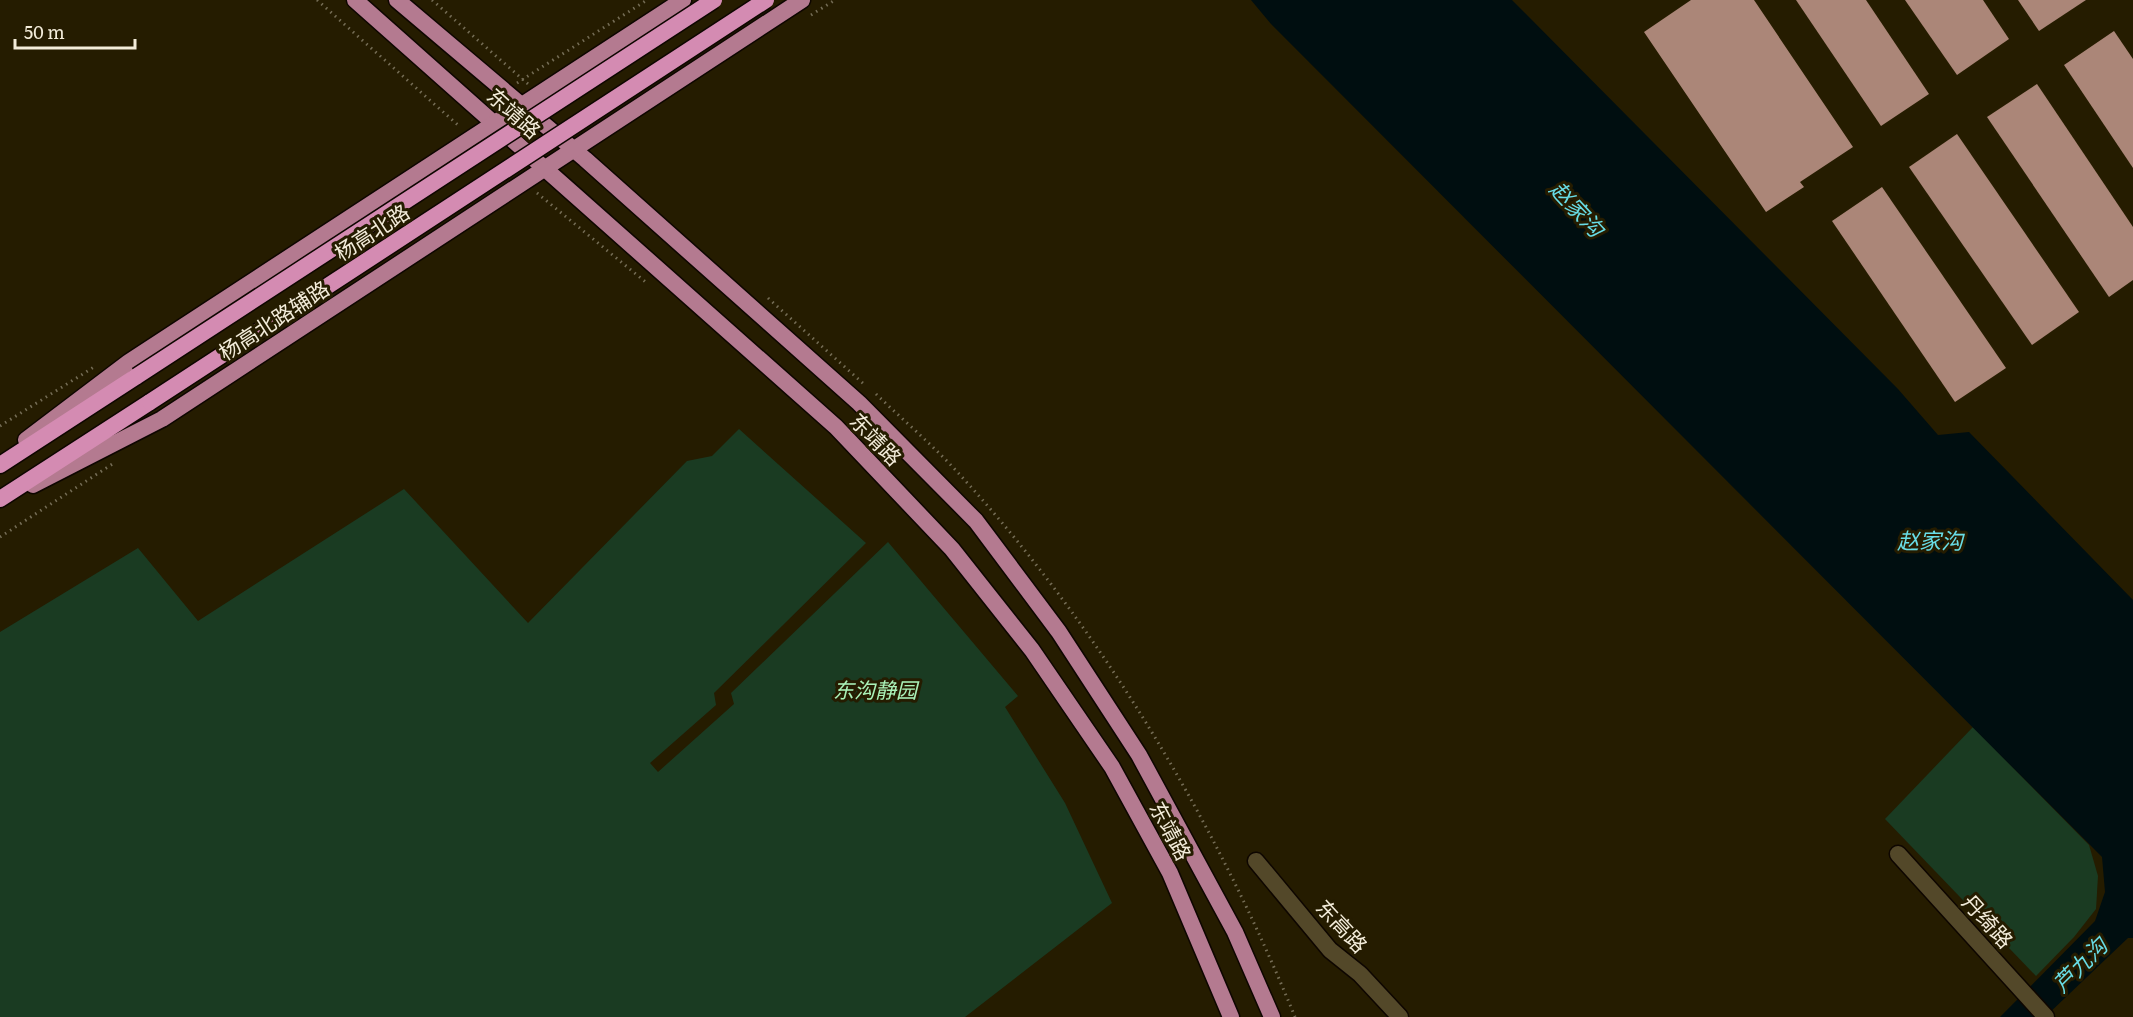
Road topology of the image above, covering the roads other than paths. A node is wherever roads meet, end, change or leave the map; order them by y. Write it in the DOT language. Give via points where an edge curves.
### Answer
graph roads {
  1 [pos="355,0"];
  2 [pos="397,0"];
  3 [pos="683,0"];
  4 [pos="714,0"];
  5 [pos="766,0"];
  6 [pos="796,4"];
  7 [pos="521,106"];
  8 [pos="494,123"];
  9 [pos="574,149"];
  10 [pos="549,174"];
  11 [pos="0,462"];
  12 [pos="0,500"];
  13 [pos="1898,854"];
  14 [pos="1256,861"];
  15 [pos="1231,1017"];
  16 [pos="1272,1017"];
  17 [pos="1400,1017"];
  18 [pos="2046,1017"];
  1 -- 8 [label="main road, 东靖路"];
  2 -- 7 [label="main road, 东靖路"];
  3 -- 7 [label="main road, 杨高北路辅路"];
  4 -- 11 [label="highway, 杨高北路, bridge"];
  5 -- 12 [label="highway, 杨高北路, bridge"];
  6 -- 9 [label="main road, 杨高北路辅路"];
  7 -- 8 [label="main road, 杨高北路辅路"];
  7 -- 9 [label="main road, 东靖路"];
  8 -- 10 [label="main road, 东靖路"];
  8 -- 11 [label="main road, 杨高北路辅路" via="129,362"];
  9 -- 10 [label="main road, 杨高北路辅路"];
  9 -- 16 [label="main road, 东靖路" via="858,403 976,521 1059,632 1139,754 1235,932"];
  10 -- 12 [label="main road, 杨高北路辅路" via="524,182 162,419"];
  10 -- 15 [label="main road, 东靖路" via="836,427 952,549 1032,650 1112,767 1170,873"];
  13 -- 18 [label="street, 丹绮路"];
  14 -- 17 [label="street, 东高路" via="1330,950 1360,974"];
}
